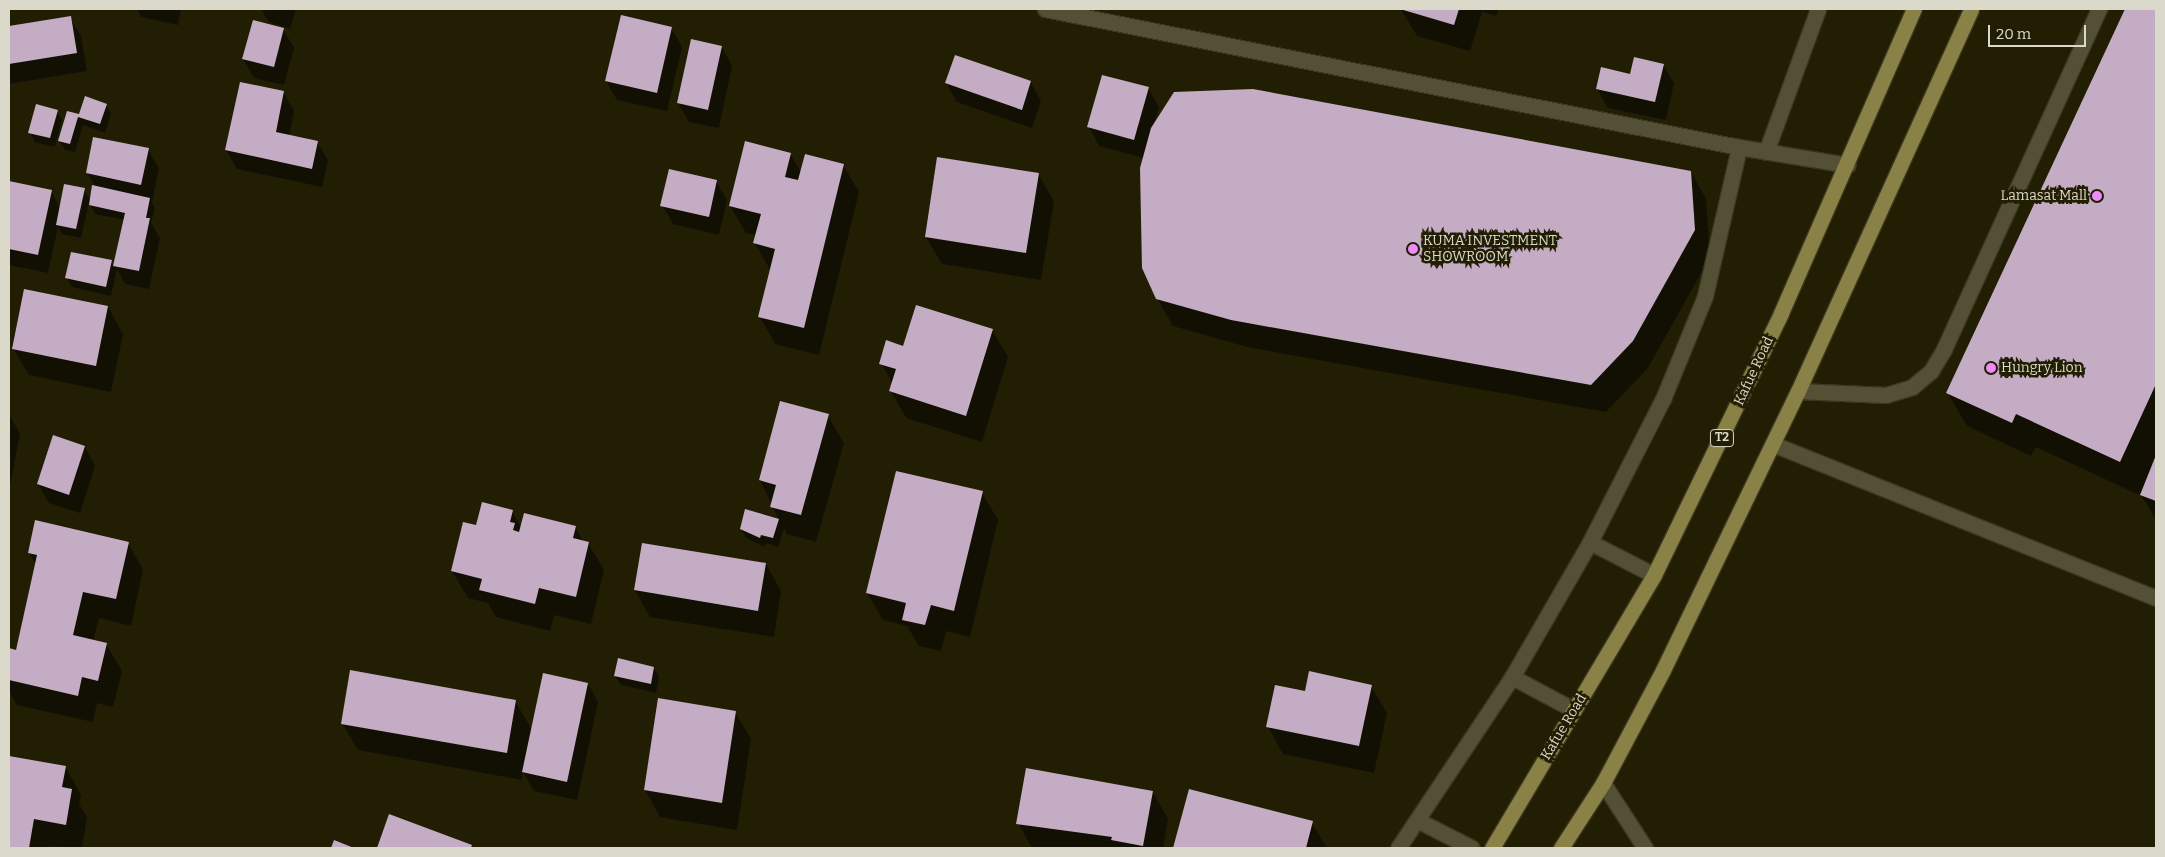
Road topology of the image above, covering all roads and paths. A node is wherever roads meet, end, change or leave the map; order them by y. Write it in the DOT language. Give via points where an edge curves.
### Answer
graph roads {
  1 [pos="1045,9"];
  2 [pos="1818,9"];
  3 [pos="1914,9"];
  4 [pos="1971,9"];
  5 [pos="2099,9"];
  6 [pos="1739,148"];
  7 [pos="1766,152"];
  8 [pos="1848,165"];
  9 [pos="1798,391"];
  10 [pos="1773,444"];
  11 [pos="1590,542"];
  12 [pos="1654,575"];
  13 [pos="2156,598"];
  14 [pos="1512,677"];
  15 [pos="1574,710"];
  16 [pos="1603,783"];
  17 [pos="1419,820"];
  18 [pos="1398,848"];
  19 [pos="1472,848"];
  20 [pos="1492,848"];
  21 [pos="1561,848"];
  22 [pos="1645,848"];
  1 -- 6 [label="street"];
  2 -- 7 [label="street"];
  3 -- 8 [label="main road, Kafue Road / T2"];
  4 -- 9 [label="main road"];
  5 -- 9 [label="street" via="1944,349 1931,371 1912,386 1886,394"];
  6 -- 7 [label="street"];
  6 -- 11 [label="street" via="1705,296 1662,399"];
  7 -- 8 [label="street"];
  8 -- 12 [label="main road, Kafue Road / T2" via="1727,430"];
  9 -- 10 [label="main road"];
  10 -- 13 [label="street"];
  10 -- 16 [label="main road" via="1663,670"];
  11 -- 12 [label="street"];
  11 -- 14 [label="street"];
  12 -- 15 [label="main road, Kafue Road / T2"];
  14 -- 15 [label="street"];
  14 -- 17 [label="street"];
  15 -- 20 [label="main road, Kafue Road / T2"];
  16 -- 21 [label="main road"];
  16 -- 22 [label="street"];
  17 -- 18 [label="street"];
  17 -- 19 [label="street"];
}
